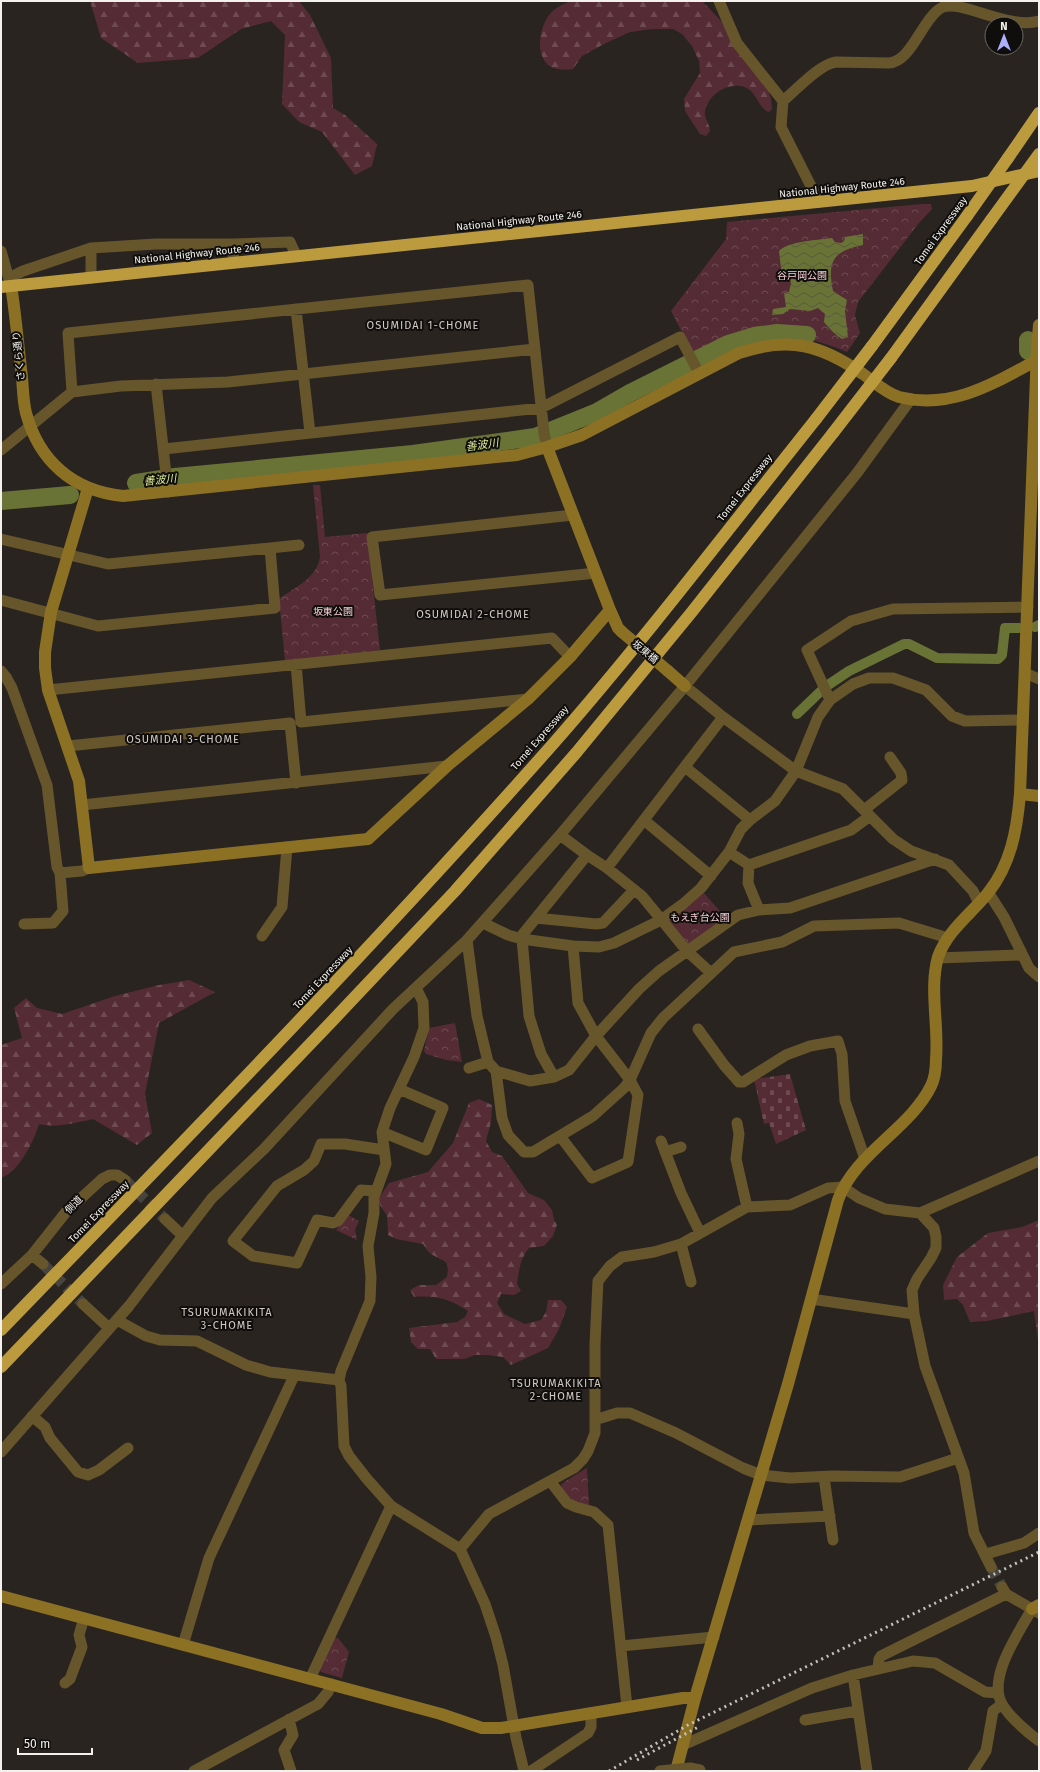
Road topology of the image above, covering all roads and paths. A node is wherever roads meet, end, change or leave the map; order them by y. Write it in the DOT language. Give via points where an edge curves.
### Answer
graph roads {
  1 [pos="719,1"];
  2 [pos="1039,21"];
  3 [pos="783,101"];
  4 [pos="1039,113"];
  5 [pos="1039,154"];
  6 [pos="1039,172"];
  7 [pos="819,202"];
  8 [pos="234,244"];
  9 [pos="91,248"];
  10 [pos="1,251"];
  11 [pos="296,255"];
  12 [pos="233,262"];
  13 [pos="91,278"];
  14 [pos="9,282"];
  15 [pos="296,309"];
  16 [pos="1039,325"];
  17 [pos="535,349"];
  18 [pos="1037,360"];
  19 [pos="699,373"];
  20 [pos="303,374"];
  21 [pos="156,384"];
  22 [pos="72,392"];
  23 [pos="911,399"];
  24 [pos="541,408"];
  25 [pos="30,426"];
  26 [pos="310,433"];
  27 [pos="547,447"];
  28 [pos="164,449"];
  29 [pos="1,450"];
  30 [pos="88,488"];
  31 [pos="168,492"];
  32 [pos="573,515"];
  33 [pos="1035,532"];
  34 [pos="1,538"];
  35 [pos="299,545"];
  36 [pos="270,548"];
  37 [pos="68,554"];
  38 [pos="596,573"];
  39 [pos="1,600"];
  40 [pos="1028,607"];
  41 [pos="610,610"];
  42 [pos="51,612"];
  43 [pos="570,657"];
  44 [pos="296,664"];
  45 [pos="1,671"];
  46 [pos="1025,673"];
  47 [pos="1039,679"];
  48 [pos="685,686"];
  49 [pos="48,690"];
  50 [pos="528,699"];
  51 [pos="830,700"];
  52 [pos="723,717"];
  53 [pos="1023,720"];
  54 [pos="68,746"];
  55 [pos="890,756"];
  56 [pos="447,766"];
  57 [pos="685,767"];
  58 [pos="796,771"];
  59 [pos="296,783"];
  60 [pos="1020,794"];
  61 [pos="1039,796"];
  62 [pos="82,805"];
  63 [pos="867,813"];
  64 [pos="644,820"];
  65 [pos="750,820"];
  66 [pos="560,835"];
  67 [pos="287,847"];
  68 [pos="729,852"];
  69 [pos="587,855"];
  70 [pos="935,859"];
  71 [pos="749,865"];
  72 [pos="89,868"];
  73 [pos="607,868"];
  74 [pos="60,873"];
  75 [pos="711,876"];
  76 [pos="634,890"];
  77 [pos="988,892"];
  78 [pos="979,902"];
  79 [pos="759,910"];
  80 [pos="536,918"];
  81 [pos="661,920"];
  82 [pos="482,923"];
  83 [pos="24,924"];
  84 [pos="262,936"];
  85 [pos="948,938"];
  86 [pos="522,939"];
  87 [pos="467,940"];
  88 [pos="573,946"];
  89 [pos="687,951"];
  90 [pos="1021,955"];
  91 [pos="938,958"];
  92 [pos="711,973"];
  93 [pos="1039,977"];
  94 [pos="416,988"];
  95 [pos="698,1029"];
  96 [pos="596,1036"];
  97 [pos="488,1062"];
  98 [pos="469,1068"];
  99 [pos="496,1071"];
  100 [pos="554,1077"];
  101 [pos="630,1080"];
  102 [pos="399,1089"];
  103 [pos="737,1123"];
  104 [pos="382,1132"];
  105 [pos="560,1136"];
  106 [pos="680,1147"];
  107 [pos="384,1150"];
  108 [pos="865,1159"];
  109 [pos="1039,1161"];
  110 [pos="125,1180"];
  111 [pos="843,1187"];
  112 [pos="375,1191"];
  113 [pos="747,1207"];
  114 [pos="920,1213"];
  115 [pos="165,1219"];
  116 [pos="700,1233"];
  117 [pos="183,1236"];
  118 [pos="682,1244"];
  119 [pos="32,1254"];
  120 [pos="43,1264"];
  121 [pos="3,1279"];
  122 [pos="691,1282"];
  123 [pos="811,1299"];
  124 [pos="84,1304"];
  125 [pos="914,1314"];
  126 [pos="113,1324"];
  127 [pos="1,1330"];
  128 [pos="1,1367"];
  129 [pos="294,1376"];
  130 [pos="339,1380"];
  131 [pos="32,1416"];
  132 [pos="595,1416"];
  133 [pos="128,1448"];
  134 [pos="1,1452"];
  135 [pos="958,1458"];
  136 [pos="761,1475"];
  137 [pos="824,1477"];
  138 [pos="550,1481"];
  139 [pos="391,1506"];
  140 [pos="830,1516"];
  141 [pos="749,1520"];
  142 [pos="1039,1533"];
  143 [pos="833,1540"];
  144 [pos="460,1549"];
  145 [pos="986,1554"];
  146 [pos="992,1567"];
  147 [pos="1,1596"];
  148 [pos="1037,1609"];
  149 [pos="84,1618"];
  150 [pos="714,1636"];
  151 [pos="184,1645"];
  152 [pos="621,1646"];
  153 [pos="878,1668"];
  154 [pos="853,1674"];
  155 [pos="310,1679"];
  156 [pos="65,1683"];
  157 [pos="331,1684"];
  158 [pos="998,1693"];
  159 [pos="696,1698"];
  160 [pos="1002,1704"];
  161 [pos="627,1707"];
  162 [pos="857,1711"];
  163 [pos="591,1713"];
  164 [pos="289,1720"];
  165 [pos="805,1720"];
  166 [pos="513,1726"];
  167 [pos="1039,1741"];
  168 [pos="683,1745"];
  169 [pos="700,1770"];
  170 [pos="194,1771"];
  171 [pos="291,1771"];
  172 [pos="524,1771"];
  173 [pos="531,1771"];
  174 [pos="660,1771"];
  175 [pos="676,1771"];
  176 [pos="866,1771"];
  177 [pos="973,1771"];
  1 -- 3 [label="street" via="737,43"];
  2 -- 3 [label="street" via="1014,22 962,7 945,6 935,13 896,61 833,62 824,66"];
  3 -- 7 [label="street" via="781,127"];
  4 -- 127 [label="highway, Tomei Expressway, bridge" via="967,216 816,419 570,723 446,864 312,1007"];
  5 -- 128 [label="highway, bridge" via="833,434 576,753 454,891"];
  6 -- 7 [label="highway, National Highway Route 246" via="972,186"];
  7 -- 11 [label="highway, National Highway Route 246"];
  8 -- 9 [label="street" via="156,244"];
  8 -- 11 [label="street" via="290,242"];
  8 -- 12 [label="street"];
  9 -- 13 [label="street"];
  9 -- 14 [label="street" via="23,271"];
  10 -- 14 [label="street"];
  11 -- 12 [label="highway, National Highway Route 246"];
  12 -- 13 [label="highway, National Highway Route 246"];
  13 -- 14 [label="highway, National Highway Route 246"];
  14 -- 25 [label="street, さくら通り" via="25,411"];
  15 -- 17 [label="street" via="528,285"];
  15 -- 20 [label="street"];
  15 -- 22 [label="street" via="68,333"];
  16 -- 18 [label="street"];
  17 -- 20 [label="street"];
  17 -- 24 [label="street"];
  18 -- 23 [label="street, さくら通り" via="970,394 940,400"];
  18 -- 33 [label="street"];
  19 -- 23 [label="street, さくら通り" via="752,348 802,345 832,354 888,392"];
  19 -- 24 [label="street" via="680,336"];
  19 -- 27 [label="street, さくら通り" via="582,435"];
  20 -- 21 [label="street" via="228,382"];
  20 -- 26 [label="street"];
  21 -- 22 [label="street"];
  21 -- 28 [label="street"];
  22 -- 25 [label="street"];
  23 -- 48 [label="street" via="857,473"];
  24 -- 26 [label="street"];
  24 -- 27 [label="street"];
  25 -- 29 [label="street"];
  25 -- 30 [label="street, さくら通り" via="50,461 71,479"];
  26 -- 28 [label="street"];
  27 -- 31 [label="street, さくら通り" via="496,457"];
  27 -- 32 [label="street, 坂東橋"];
  28 -- 31 [label="street"];
  30 -- 31 [label="street, さくら通り" via="123,496"];
  30 -- 37 [label="street"];
  32 -- 38 [label="street, 坂東橋"];
  32 -- 38 [label="street" via="372,537 380,595"];
  33 -- 40 [label="street"];
  34 -- 37 [label="street"];
  35 -- 36 [label="street"];
  36 -- 37 [label="street" via="108,564"];
  36 -- 42 [label="street" via="275,608 98,626"];
  37 -- 42 [label="street"];
  38 -- 41 [label="street, 坂東橋"];
  39 -- 42 [label="street"];
  40 -- 46 [label="street"];
  40 -- 51 [label="street" via="893,609 851,621 807,650"];
  41 -- 43 [label="street"];
  41 -- 48 [label="street, 坂東橋, bridge" via="618,628"];
  42 -- 49 [label="street" via="45,652"];
  43 -- 44 [label="street" via="552,638"];
  43 -- 50 [label="street"];
  44 -- 49 [label="street"];
  44 -- 50 [label="street" via="301,722"];
  45 -- 74 [label="street" via="12,688 47,785 57,867"];
  46 -- 47 [label="street"];
  46 -- 53 [label="street"];
  48 -- 52 [label="street"];
  48 -- 66 [label="street"];
  49 -- 54 [label="street"];
  50 -- 56 [label="street"];
  51 -- 53 [label="street" via="853,684 869,678 894,678 926,690 952,716 965,721"];
  51 -- 58 [label="street" via="818,717"];
  52 -- 57 [label="street"];
  52 -- 58 [label="street"];
  53 -- 60 [label="street"];
  54 -- 59 [label="street" via="290,723"];
  54 -- 62 [label="street" via="79,781"];
  55 -- 63 [label="street" via="901,773 902,780"];
  56 -- 59 [label="street"];
  56 -- 67 [label="street" via="368,839"];
  57 -- 64 [label="street"];
  57 -- 65 [label="street"];
  58 -- 63 [label="street" via="842,789"];
  58 -- 65 [label="street" via="775,801"];
  59 -- 62 [label="street"];
  60 -- 61 [label="street"];
  60 -- 77 [label="street" via="1018,824 1013,843 1005,864"];
  62 -- 72 [label="street"];
  63 -- 70 [label="street" via="893,839 911,851"];
  63 -- 71 [label="street" via="851,830"];
  64 -- 73 [label="street"];
  64 -- 75 [label="street"];
  65 -- 68 [label="street" via="741,829"];
  66 -- 69 [label="street"];
  66 -- 82 [label="street"];
  67 -- 72 [label="street"];
  67 -- 84 [label="street" via="282,907"];
  68 -- 71 [label="street"];
  68 -- 75 [label="street"];
  69 -- 73 [label="street"];
  69 -- 80 [label="street"];
  70 -- 78 [label="street" via="949,865 973,891"];
  70 -- 79 [label="street" via="790,908"];
  71 -- 79 [label="street" via="748,883"];
  72 -- 74 [label="street"];
  73 -- 76 [label="street"];
  74 -- 83 [label="street" via="63,911 53,923"];
  75 -- 81 [label="street" via="683,904"];
  76 -- 80 [label="street" via="603,923"];
  76 -- 81 [label="street"];
  77 -- 78 [label="street"];
  77 -- 90 [label="street" via="1004,917"];
  78 -- 85 [label="street"];
  79 -- 89 [label="street" via="738,915"];
  80 -- 86 [label="street"];
  81 -- 88 [label="street" via="614,943 599,947"];
  81 -- 89 [label="street"];
  82 -- 86 [label="street"];
  82 -- 87 [label="street"];
  85 -- 91 [label="street"];
  85 -- 92 [label="street" via="899,923 814,926 782,942 734,952"];
  86 -- 88 [label="street"];
  86 -- 100 [label="street" via="529,1016 541,1054"];
  87 -- 94 [label="street"];
  87 -- 97 [label="street" via="477,1016"];
  88 -- 96 [label="street" via="578,1003"];
  89 -- 92 [label="street"];
  89 -- 96 [label="street" via="639,989"];
  90 -- 91 [label="street"];
  90 -- 93 [label="street" via="1029,968"];
  91 -- 108 [label="street" via="935,981 937,1047 932,1085 908,1116"];
  92 -- 101 [label="street" via="651,1032"];
  94 -- 102 [label="street" via="423,1002 424,1028 418,1059"];
  94 -- 117 [label="street" via="264,1149 212,1198"];
  95 -- 108 [label="street" via="739,1082 786,1055 810,1046 838,1041 842,1054 845,1102"];
  96 -- 100 [label="street" via="569,1070"];
  96 -- 101 [label="street"];
  97 -- 98 [label="street"];
  97 -- 99 [label="street"];
  99 -- 100 [label="street" via="530,1081"];
  99 -- 105 [label="street" via="502,1118 508,1135 524,1152 533,1152"];
  101 -- 105 [label="street" via="593,1116"];
  101 -- 105 [label="street" via="638,1095 628,1162 592,1178"];
  102 -- 104 [label="street"];
  102 -- 104 [label="street" via="443,1108 426,1150"];
  103 -- 113 [label="street" via="739,1134 736,1159"];
  104 -- 107 [label="street"];
  106 -- 116 [label="street" via="663,1147"];
  107 -- 112 [label="street" via="386,1164"];
  107 -- 112 [label="street" via="344,1144 321,1144 314,1161 277,1186 233,1241 253,1256 298,1263 317,1220 338,1222 361,1190"];
  108 -- 111 [label="street"];
  109 -- 114 [label="street"];
  110 -- 119 [label="street, 側道" via="117,1175 102,1179 66,1212"];
  111 -- 113 [label="street" via="828,1188 790,1205"];
  111 -- 114 [label="street" via="868,1203 885,1209"];
  111 -- 123 [label="street"];
  112 -- 130 [label="street" via="368,1246 370,1301"];
  113 -- 116 [label="street"];
  114 -- 125 [label="street" via="934,1228 936,1248 912,1290"];
  115 -- 117 [label="street"];
  116 -- 118 [label="street"];
  117 -- 126 [label="street"];
  118 -- 122 [label="street"];
  118 -- 132 [label="street" via="622,1257 610,1266 598,1281 594,1344"];
  119 -- 120 [label="street"];
  119 -- 121 [label="street, 側道"];
  123 -- 125 [label="street"];
  123 -- 136 [label="street"];
  124 -- 126 [label="street"];
  125 -- 135 [label="street" via="925,1366"];
  126 -- 129 [label="street" via="160,1340 197,1341 246,1365"];
  126 -- 131 [label="street"];
  129 -- 130 [label="street"];
  129 -- 151 [label="street" via="210,1558"];
  130 -- 139 [label="street" via="344,1446 367,1479"];
  131 -- 133 [label="street" via="45,1427 50,1438 78,1472 88,1475 99,1470"];
  131 -- 134 [label="street"];
  132 -- 136 [label="street" via="601,1418 617,1413 630,1413"];
  132 -- 138 [label="street" via="594,1437 583,1459 574,1468"];
  135 -- 137 [label="street" via="900,1477"];
  135 -- 145 [label="street" via="964,1473 974,1532"];
  136 -- 137 [label="street" via="790,1478"];
  136 -- 141 [label="street"];
  137 -- 140 [label="street"];
  138 -- 144 [label="street" via="489,1514"];
  138 -- 152 [label="street" via="568,1503 594,1512 608,1525"];
  139 -- 144 [label="street"];
  139 -- 155 [label="street"];
  140 -- 141 [label="street"];
  140 -- 143 [label="street"];
  141 -- 150 [label="street"];
  142 -- 145 [label="street" via="1024,1543"];
  144 -- 166 [label="street" via="485,1604 496,1637"];
  145 -- 146 [label="street"];
  147 -- 149 [label="street"];
  148 -- 153 [label="street" via="1004,1590 881,1656 878,1659"];
  148 -- 158 [label="street" via="1010,1649 998,1680"];
  149 -- 151 [label="street"];
  149 -- 156 [label="street" via="79,1634 82,1647 70,1679"];
  150 -- 152 [label="street"];
  150 -- 159 [label="street"];
  151 -- 155 [label="street"];
  152 -- 161 [label="street"];
  153 -- 154 [label="street"];
  153 -- 158 [label="street" via="913,1661 935,1663 985,1692"];
  154 -- 162 [label="street"];
  154 -- 168 [label="street" via="812,1688"];
  155 -- 157 [label="street"];
  157 -- 164 [label="street" via="318,1704"];
  157 -- 166 [label="street" via="482,1728"];
  158 -- 160 [label="street"];
  159 -- 161 [label="street"];
  159 -- 168 [label="street"];
  160 -- 167 [label="street" via="1023,1728"];
  160 -- 177 [label="street" via="993,1711 986,1751"];
  161 -- 163 [label="street"];
  162 -- 165 [label="street"];
  162 -- 176 [label="street"];
  163 -- 166 [label="street"];
  163 -- 173 [label="street" via="591,1727 588,1733"];
  164 -- 170 [label="street"];
  164 -- 171 [label="street" via="293,1735 284,1750"];
  166 -- 172 [label="street"];
  168 -- 175 [label="street"];
  169 -- 174 [label="street, bridge" via="690,1768"];
}
